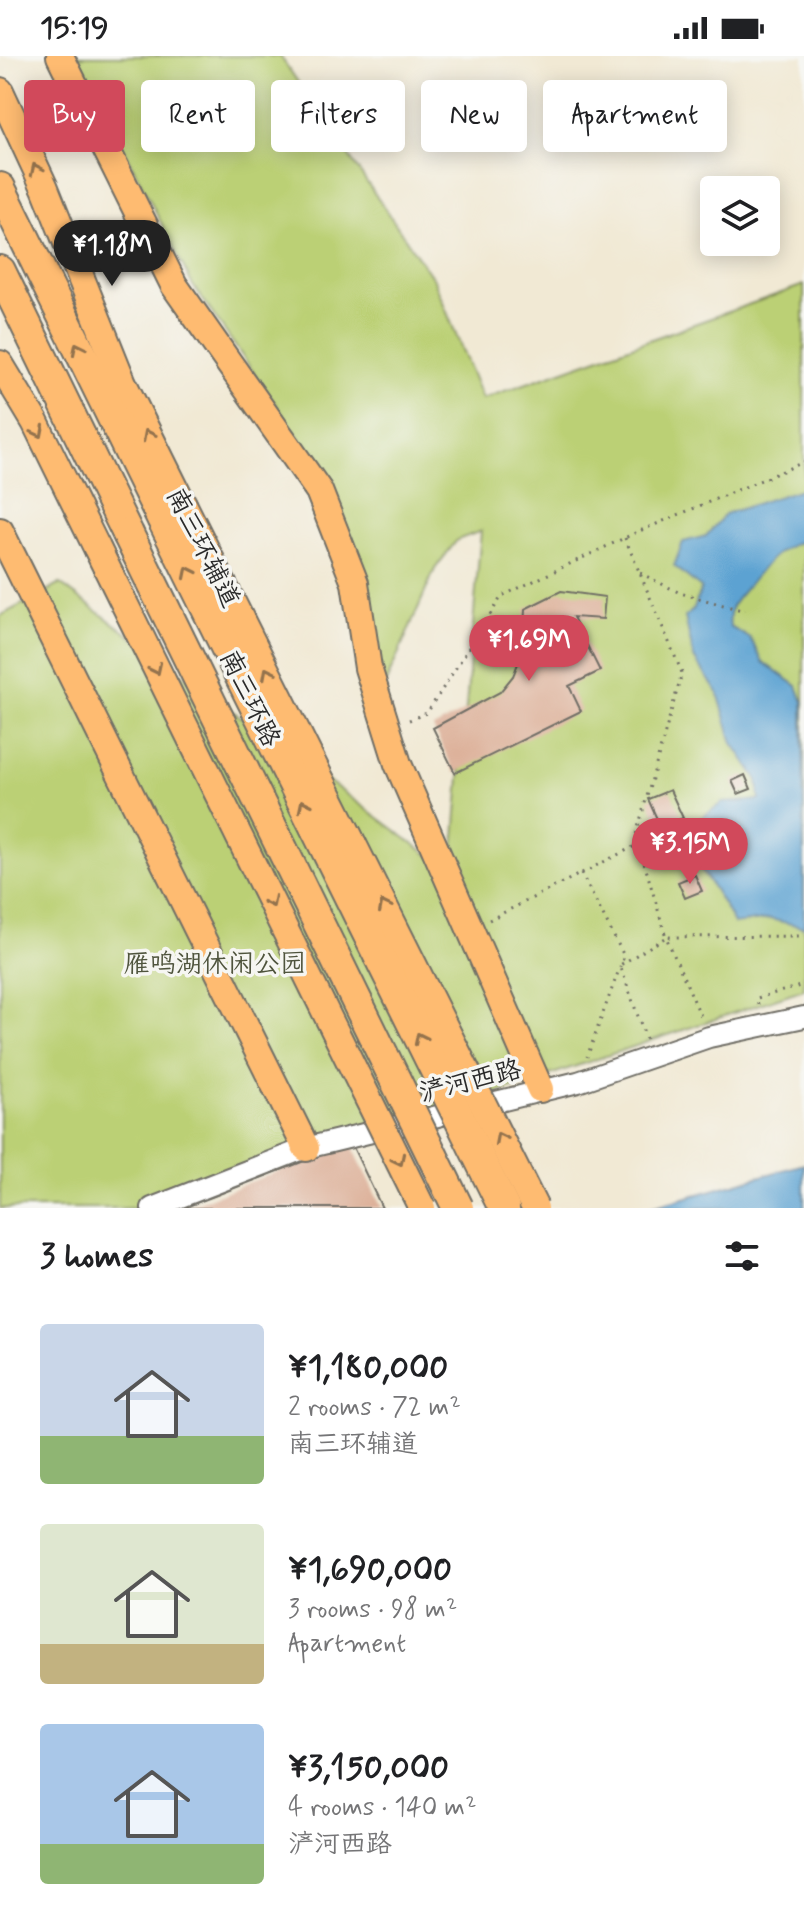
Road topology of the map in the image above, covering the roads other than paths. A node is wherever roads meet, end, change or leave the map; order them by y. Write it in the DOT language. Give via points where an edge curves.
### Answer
graph roads {
  1 [pos="60,56"];
  2 [pos="0,91"];
  3 [pos="0,188"];
  4 [pos="0,271"];
  5 [pos="0,364"];
  6 [pos="173,511"];
  7 [pos="0,531"];
  8 [pos="804,1017"];
  9 [pos="540,1089"];
  10 [pos="306,1148"];
  11 [pos="152,1208"];
  12 [pos="422,1208"];
  13 [pos="458,1208"];
  14 [pos="504,1208"];
  15 [pos="535,1208"];
  1 -- 9 [label="main road" via="174,285 319,491 355,583 368,668 398,764"];
  6 -- 2 [label="main road, 南三环辅道, one-way" via="45,188"];
  6 -- 3 [label="highway, 南三环路, one-way"];
  4 -- 13 [label="highway, 南三环路, bridge"];
  5 -- 12 [label="main road, one-way, bridge" via="35,422"];
  14 -- 6 [label="highway, 南三环路, one-way, bridge"];
  15 -- 6 [label="main road, 南三环辅道, one-way, bridge"];
  7 -- 10 [label="main road"];
  8 -- 9 [label="street, 浐河西路" via="709,1037 578,1082"];
  9 -- 10 [label="street, 浐河西路"];
  10 -- 11 [label="street, 浐河西路"];
}
